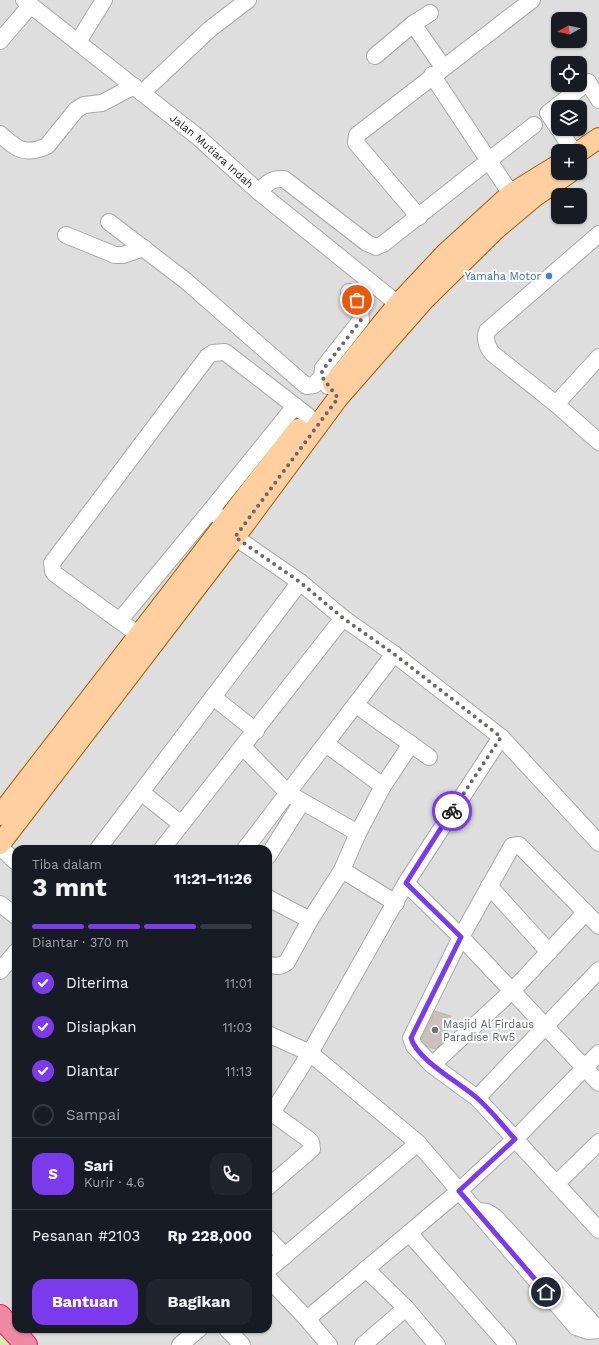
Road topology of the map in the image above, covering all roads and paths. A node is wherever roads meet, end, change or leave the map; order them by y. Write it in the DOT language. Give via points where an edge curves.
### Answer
graph roads {
  1 [pos="104,0"];
  2 [pos="248,0"];
  3 [pos="532,0"];
  4 [pos="28,3"];
  5 [pos="430,13"];
  6 [pos="413,24"];
  7 [pos="0,41"];
  8 [pos="78,42"];
  9 [pos="375,56"];
  10 [pos="438,71"];
  11 [pos="138,90"];
  12 [pos="565,100"];
  13 [pos="599,100"];
  14 [pos="534,125"];
  15 [pos="0,134"];
  16 [pos="599,138"];
  17 [pos="587,146"];
  18 [pos="599,152"];
  19 [pos="587,160"];
  20 [pos="489,161"];
  21 [pos="551,169"];
  22 [pos="559,180"];
  23 [pos="259,192"];
  24 [pos="511,194"];
  25 [pos="419,216"];
  26 [pos="109,222"];
  27 [pos="491,223"];
  28 [pos="599,234"];
  29 [pos="66,235"];
  30 [pos="144,248"];
  31 [pos="349,292"];
  32 [pos="398,304"];
  33 [pos="599,358"];
  34 [pos="330,388"];
  35 [pos="556,404"];
  36 [pos="302,411"];
  37 [pos="599,442"];
  38 [pos="224,523"];
  39 [pos="300,582"];
  40 [pos="343,618"];
  41 [pos="120,620"];
  42 [pos="139,635"];
  43 [pos="394,654"];
  44 [pos="213,697"];
  45 [pos="356,705"];
  46 [pos="256,731"];
  47 [pos="501,737"];
  48 [pos="326,744"];
  49 [pos="411,744"];
  50 [pos="243,747"];
  51 [pos="429,757"];
  52 [pos="383,786"];
  53 [pos="141,792"];
  54 [pos="295,798"];
  55 [pos="0,815"];
  56 [pos="181,824"];
  57 [pos="358,833"];
  58 [pos="599,843"];
  59 [pos="101,845"];
  60 [pos="167,845"];
  61 [pos="249,845"];
  62 [pos="0,846"];
  63 [pos="272,847"];
  64 [pos="12,858"];
  65 [pos="342,870"];
  66 [pos="406,883"];
  67 [pos="489,886"];
  68 [pos="272,900"];
  69 [pos="396,902"];
  70 [pos="0,904"];
  71 [pos="12,913"];
  72 [pos="586,913"];
  73 [pos="310,920"];
  74 [pos="599,926"];
  75 [pos="461,937"];
  76 [pos="549,952"];
  77 [pos="12,957"];
  78 [pos="272,965"];
  79 [pos="599,970"];
  80 [pos="0,971"];
  81 [pos="513,990"];
  82 [pos="547,1026"];
  83 [pos="272,1036"];
  84 [pos="310,1052"];
  85 [pos="599,1053"];
  86 [pos="432,1065"];
  87 [pos="585,1067"];
  88 [pos="599,1083"];
  89 [pos="477,1098"];
  90 [pos="272,1109"];
  91 [pos="272,1115"];
  92 [pos="515,1139"];
  93 [pos="599,1142"];
  94 [pos="418,1143"];
  95 [pos="272,1184"];
  96 [pos="556,1184"];
  97 [pos="459,1191"];
  98 [pos="475,1210"];
  99 [pos="599,1230"];
  100 [pos="409,1233"];
  101 [pos="272,1242"];
  102 [pos="284,1256"];
  103 [pos="272,1266"];
  104 [pos="366,1268"];
  105 [pos="272,1282"];
  106 [pos="406,1308"];
  107 [pos="0,1316"];
  108 [pos="307,1319"];
  109 [pos="12,1329"];
  110 [pos="15,1333"];
  111 [pos="194,1333"];
  112 [pos="231,1333"];
  113 [pos="0,1334"];
  114 [pos="431,1343"];
  115 [pos="506,1344"];
  116 [pos="10,1345"];
  117 [pos="26,1345"];
  118 [pos="180,1345"];
  119 [pos="242,1345"];
  120 [pos="329,1345"];
  121 [pos="363,1345"];
  1 -- 8 [label="street"];
  2 -- 11 [label="street"];
  3 -- 10 [label="street"];
  4 -- 7 [label="street"];
  4 -- 8 [label="street, Jalan Mutiara Indah"];
  5 -- 6 [label="street"];
  6 -- 9 [label="street"];
  6 -- 10 [label="street"];
  8 -- 11 [label="street, Jalan Mutiara Indah"];
  10 -- 20 [label="street"];
  10 -- 25 [label="street" via="376,118 356,137 356,143"];
  11 -- 15 [label="street" via="102,103 84,105 76,110 47,146 42,148 19,150"];
  11 -- 23 [label="street, Jalan Mutiara Indah" via="198,137"];
  12 -- 13 [label="street" via="588,82"];
  14 -- 20 [label="street"];
  16 -- 17 [label="main road"];
  18 -- 19 [label="main road"];
  20 -- 24 [label="street"];
  20 -- 25 [label="street"];
  21 -- 24 [label="main road"];
  22 -- 27 [label="main road"];
  23 -- 25 [label="street" via="268,181 275,178 284,179 374,247 383,244"];
  23 -- 32 [label="street, Jalan Mutiara Indah"];
  24 -- 27 [label="main road"];
  26 -- 30 [label="street"];
  27 -- 32 [label="main road" via="445,254"];
  27 -- 34 [label="main road" via="424,300"];
  28 -- 35 [label="street" via="487,331 485,336 488,348 493,354"];
  29 -- 30 [label="street" via="114,255 123,255"];
  30 -- 34 [label="street" via="186,281 304,384"];
  31 -- 34 [label="street" via="360,304 362,315 361,320 323,368"];
  32 -- 34 [label="main road"];
  33 -- 35 [label="street"];
  34 -- 36 [label="main road"];
  34 -- 38 [label="main road"];
  35 -- 37 [label="street"];
  36 -- 38 [label="main road"];
  36 -- 41 [label="street" via="225,352 208,356 52,563 56,574"];
  38 -- 39 [label="street"];
  38 -- 41 [label="street"];
  38 -- 42 [label="main road"];
  38 -- 62 [label="main road"];
  39 -- 40 [label="street"];
  39 -- 44 [label="street"];
  40 -- 43 [label="street"];
  40 -- 46 [label="street"];
  41 -- 42 [label="street"];
  42 -- 55 [label="main road"];
  43 -- 45 [label="street"];
  43 -- 47 [label="street"];
  44 -- 46 [label="street"];
  44 -- 53 [label="street"];
  45 -- 48 [label="street"];
  45 -- 49 [label="street"];
  46 -- 50 [label="street"];
  47 -- 58 [label="street"];
  47 -- 66 [label="street"];
  48 -- 52 [label="street"];
  48 -- 54 [label="street"];
  49 -- 51 [label="street"];
  49 -- 52 [label="street"];
  50 -- 54 [label="street"];
  50 -- 56 [label="street"];
  52 -- 57 [label="street"];
  53 -- 56 [label="street"];
  53 -- 59 [label="street"];
  54 -- 57 [label="street"];
  54 -- 61 [label="street"];
  54 -- 63 [label="street"];
  56 -- 60 [label="street"];
  57 -- 65 [label="street"];
  62 -- 64 [label="street"];
  65 -- 69 [label="street"];
  65 -- 73 [label="street"];
  66 -- 69 [label="street"];
  66 -- 75 [label="street"];
  67 -- 72 [label="street" via="509,848 516,844 520,845"];
  67 -- 75 [label="street"];
  67 -- 76 [label="street"];
  68 -- 73 [label="street"];
  69 -- 84 [label="street"];
  70 -- 71 [label="street"];
  72 -- 74 [label="street"];
  72 -- 76 [label="street"];
  73 -- 78 [label="street" via="287,962 277,967"];
  75 -- 81 [label="street"];
  75 -- 86 [label="street" via="411,1038 414,1046"];
  76 -- 81 [label="street"];
  77 -- 80 [label="street"];
  79 -- 82 [label="street"];
  81 -- 82 [label="street"];
  81 -- 86 [label="street"];
  82 -- 87 [label="street"];
  82 -- 89 [label="street"];
  83 -- 84 [label="street"];
  84 -- 90 [label="street"];
  84 -- 94 [label="street"];
  85 -- 87 [label="street"];
  86 -- 89 [label="street"];
  87 -- 88 [label="street"];
  87 -- 92 [label="street"];
  89 -- 92 [label="street"];
  91 -- 95 [label="street" via="308,1139 312,1149"];
  92 -- 96 [label="street"];
  92 -- 97 [label="street"];
  93 -- 96 [label="street"];
  94 -- 97 [label="street"];
  94 -- 102 [label="street"];
  96 -- 99 [label="street"];
  97 -- 98 [label="street"];
  97 -- 100 [label="street"];
  98 -- 98 [label="street" via="487,1212 495,1217 599,1330 588,1331 576,1327"];
  100 -- 104 [label="street"];
  100 -- 115 [label="street"];
  101 -- 102 [label="street"];
  102 -- 103 [label="street"];
  104 -- 106 [label="street"];
  104 -- 108 [label="street"];
  105 -- 108 [label="street"];
  106 -- 114 [label="street"];
  106 -- 121 [label="street"];
  107 -- 109 [label="highway"];
  108 -- 120 [label="street"];
  110 -- 117 [label="highway"];
  111 -- 118 [label="street"];
  112 -- 119 [label="street"];
  113 -- 116 [label="highway"];
}
